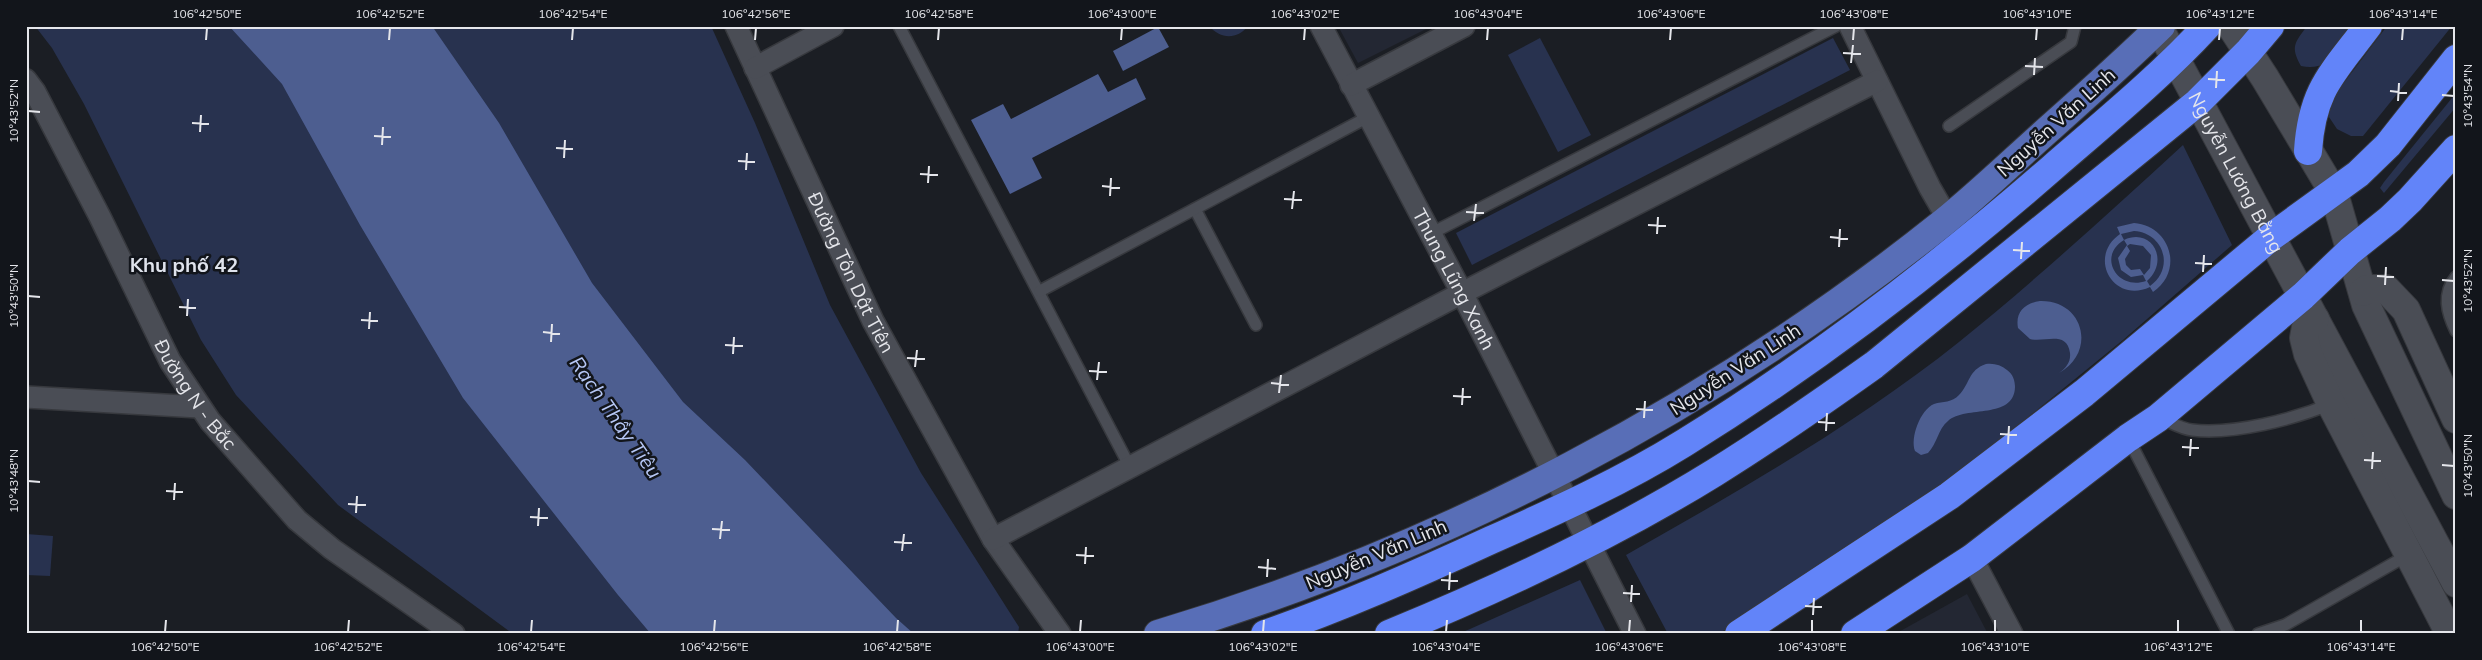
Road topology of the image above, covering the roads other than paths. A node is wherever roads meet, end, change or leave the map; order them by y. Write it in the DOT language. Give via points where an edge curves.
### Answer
graph roads {
  1 [pos="736,26"];
  2 [pos="833,26"];
  3 [pos="899,26"];
  4 [pos="1321,26"];
  5 [pos="1464,26"];
  6 [pos="1836,26"];
  7 [pos="1850,26"];
  8 [pos="2076,26"];
  9 [pos="2207,26"];
  10 [pos="2231,26"];
  11 [pos="2270,26"];
  12 [pos="2368,26"];
  13 [pos="2159,27"];
  14 [pos="2248,52"];
  15 [pos="2456,59"];
  16 [pos="2176,60"];
  17 [pos="755,68"];
  18 [pos="1877,81"];
  19 [pos="1351,85"];
  20 [pos="29,88"];
  21 [pos="2198,102"];
  22 [pos="1368,117"];
  23 [pos="1949,126"];
  24 [pos="2308,151"];
  25 [pos="2452,161"];
  26 [pos="2334,193"];
  27 [pos="1195,209"];
  28 [pos="1948,219"];
  29 [pos="1430,234"];
  30 [pos="2271,237"];
  31 [pos="1964,243"];
  32 [pos="2350,251"];
  33 [pos="2456,277"];
  34 [pos="1040,291"];
  35 [pos="2363,292"];
  36 [pos="1462,293"];
  37 [pos="2309,308"];
  38 [pos="1256,326"];
  39 [pos="2456,331"];
  40 [pos="26,397"];
  41 [pos="2342,398"];
  42 [pos="200,407"];
  43 [pos="2158,418"];
  44 [pos="2456,419"];
  45 [pos="2128,438"];
  46 [pos="1130,467"];
  47 [pos="1554,474"];
  48 [pos="2456,495"];
  49 [pos="1570,505"];
  50 [pos="994,539"];
  51 [pos="1589,543"];
  52 [pos="2408,555"];
  53 [pos="1972,558"];
  54 [pos="2456,583"];
  55 [pos="2288,629"];
  56 [pos="454,634"];
  57 [pos="1060,634"];
  58 [pos="1158,634"];
  59 [pos="1265,634"];
  60 [pos="1390,634"];
  61 [pos="1635,634"];
  62 [pos="1740,634"];
  63 [pos="1855,634"];
  64 [pos="2012,634"];
  65 [pos="2228,634"];
  66 [pos="2258,634"];
  67 [pos="2450,634"];
  1 -- 17 [label="street, Đường Tôn Dật Tiên"];
  2 -- 17 [label="street"];
  3 -- 34 [label="lane"];
  4 -- 19 [label="street, Thung Lũng Xanh"];
  5 -- 19 [label="street"];
  6 -- 29 [label="lane"];
  7 -- 18 [label="street"];
  8 -- 23 [label="lane" via="2071,42"];
  9 -- 16 [label="highway, Nguyễn Văn Linh"];
  10 -- 14 [label="main road"];
  11 -- 14 [label="highway"];
  12 -- 24 [label="highway" via="2317,98"];
  13 -- 16 [label="main road, Nguyễn Lương Bằng"];
  13 -- 28 [label="main road, Nguyễn Văn Linh"];
  14 -- 21 [label="highway"];
  14 -- 24 [label="main road"];
  15 -- 26 [label="highway" via="2388,145"];
  16 -- 21 [label="main road, Nguyễn Lương Bằng"];
  16 -- 31 [label="highway, Nguyễn Văn Linh"];
  17 -- 50 [label="street, Đường Tôn Dật Tiên" via="873,321"];
  18 -- 28 [label="street"];
  18 -- 36 [label="street"];
  19 -- 22 [label="street, Thung Lũng Xanh"];
  20 -- 42 [label="street, Đường N - Bắc" via="100,217 170,361"];
  21 -- 30 [label="main road, Nguyễn Lương Bằng"];
  21 -- 51 [label="highway" via="1874,365 1713,473"];
  22 -- 27 [label="lane"];
  22 -- 29 [label="street, Thung Lũng Xanh"];
  24 -- 26 [label="main road"];
  25 -- 32 [label="highway"];
  26 -- 30 [label="highway"];
  26 -- 32 [label="main road"];
  27 -- 34 [label="lane"];
  27 -- 38 [label="lane"];
  28 -- 31 [label="main road"];
  28 -- 47 [label="main road, Nguyễn Văn Linh" via="1814,318 1738,369 1656,419"];
  29 -- 36 [label="street, Thung Lũng Xanh"];
  30 -- 37 [label="main road, Nguyễn Lương Bằng"];
  30 -- 62 [label="highway" via="2084,393 1949,496"];
  31 -- 49 [label="highway, Nguyễn Văn Linh" via="1848,334 1767,389 1682,444"];
  32 -- 35 [label="main road"];
  32 -- 37 [label="highway"];
  33 -- 39 [label="lane" via="2450,284 2447,301 2448,315"];
  34 -- 46 [label="lane"];
  35 -- 44 [label="main road" via="2386,289 2406,310"];
  35 -- 48 [label="main road"];
  36 -- 46 [label="street"];
  36 -- 47 [label="street, Thung Lũng Xanh"];
  37 -- 41 [label="main road" via="2304,338 2306,348"];
  37 -- 43 [label="highway"];
  40 -- 42 [label="street"];
  41 -- 43 [label="lane" via="2294,416 2226,431 2191,430"];
  41 -- 52 [label="main road"];
  41 -- 54 [label="main road"];
  42 -- 56 [label="street, Đường N - Bắc" via="297,520 332,549"];
  43 -- 45 [label="highway"];
  45 -- 53 [label="highway"];
  45 -- 65 [label="lane"];
  46 -- 50 [label="street"];
  47 -- 49 [label="street, Thung Lũng Xanh"];
  47 -- 58 [label="main road, Nguyễn Văn Linh" via="1411,542 1239,608"];
  49 -- 51 [label="street, Thung Lũng Xanh"];
  49 -- 59 [label="highway, Nguyễn Văn Linh" via="1388,587"];
  50 -- 57 [label="street, Đường Tôn Dật Tiên"];
  51 -- 60 [label="highway"];
  51 -- 61 [label="street, Thung Lũng Xanh"];
  52 -- 55 [label="lane"];
  52 -- 67 [label="main road"];
  53 -- 63 [label="highway"];
  53 -- 64 [label="street"];
  55 -- 66 [label="lane"];
}
